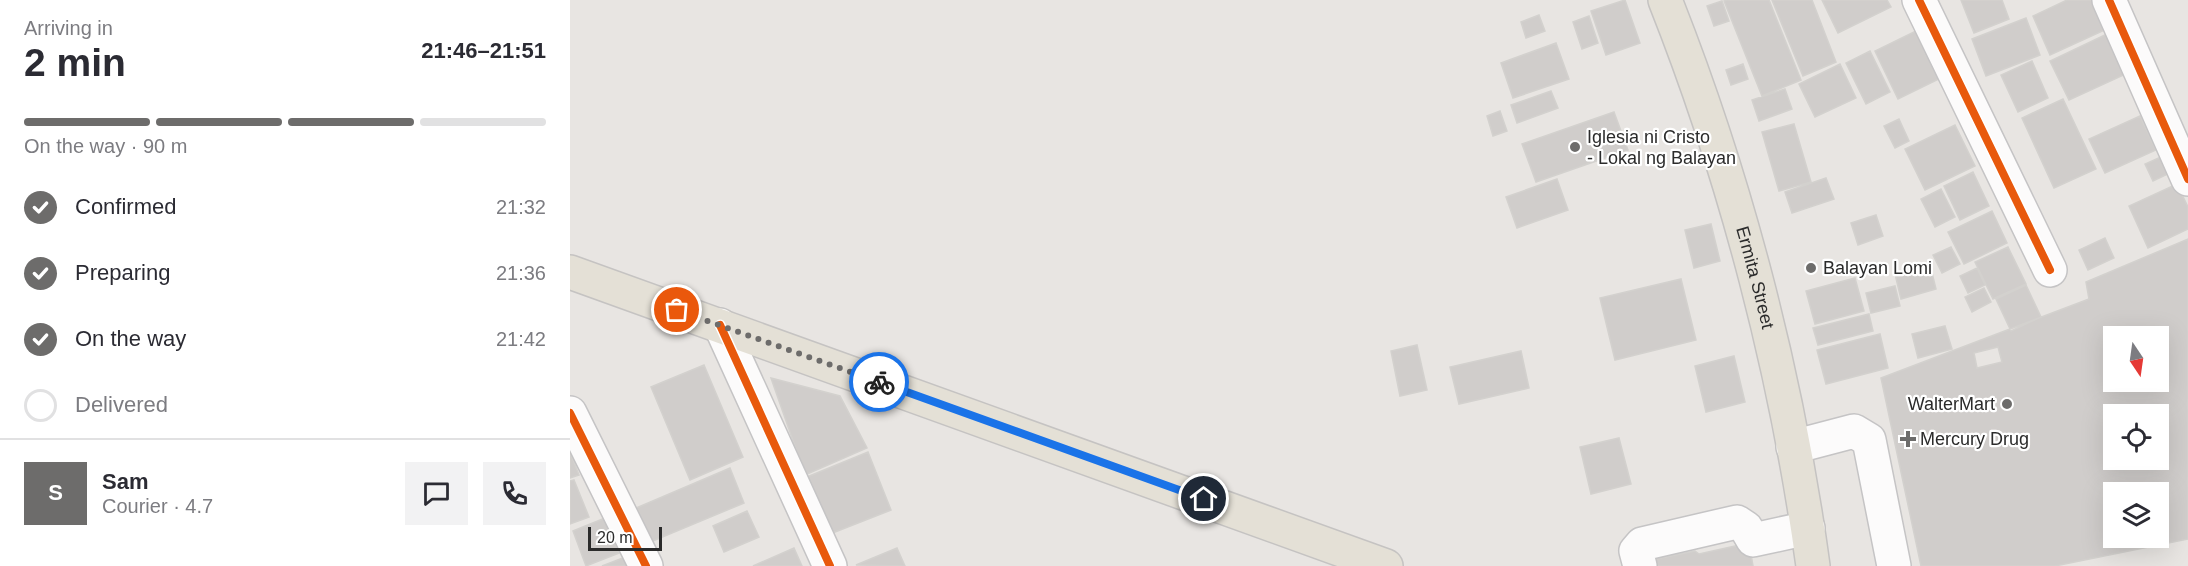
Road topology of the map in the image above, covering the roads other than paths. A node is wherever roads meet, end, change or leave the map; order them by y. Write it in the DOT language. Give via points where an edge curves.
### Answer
graph roads {
  1 [pos="1665,0"];
  2 [pos="1919,0"];
  3 [pos="2109,0"];
  4 [pos="2186,166"];
  5 [pos="2050,270"];
  6 [pos="570,272"];
  7 [pos="720,325"];
  8 [pos="570,413"];
  9 [pos="1793,447"];
  10 [pos="1808,528"];
  11 [pos="645,566"];
  12 [pos="830,566"];
  13 [pos="1386,566"];
  14 [pos="1640,566"];
  15 [pos="1813,566"];
  16 [pos="1894,566"];
  1 -- 9 [label="main road, Ermita Street" via="1721,156 1783,388"];
  2 -- 5 [label="street"];
  3 -- 4 [label="street"];
  6 -- 7 [label="main road"];
  7 -- 12 [label="street"];
  7 -- 13 [label="main road"];
  8 -- 11 [label="street"];
  9 -- 10 [label="main road, Ermita Street"];
  9 -- 16 [label="street" via="1854,431 1869,440"];
  10 -- 14 [label="street" via="1753,540 1737,522 1642,544 1636,551"];
  10 -- 15 [label="main road, Ermita Street"];
}
